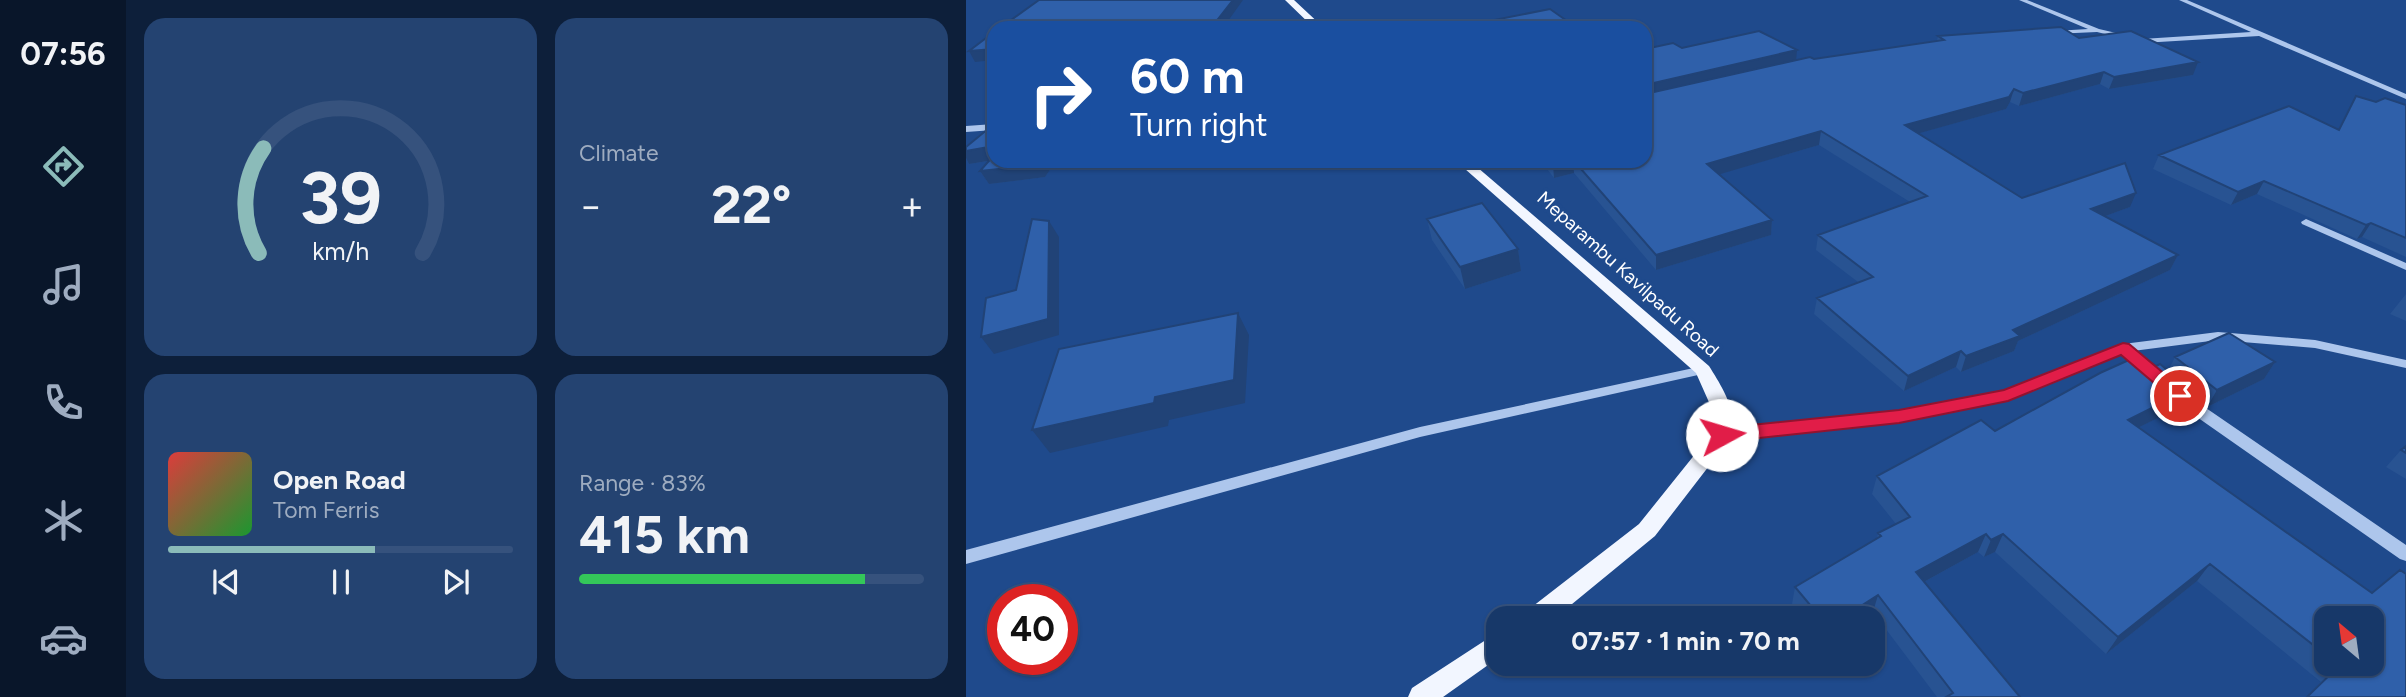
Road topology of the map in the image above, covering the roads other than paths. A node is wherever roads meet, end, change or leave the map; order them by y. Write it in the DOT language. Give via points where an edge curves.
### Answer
graph roads {
  1 [pos="1289,0"];
  2 [pos="2022,0"];
  3 [pos="2182,0"];
  4 [pos="1312,21"];
  5 [pos="2097,30"];
  6 [pos="2042,34"];
  7 [pos="2259,34"];
  8 [pos="2406,97"];
  9 [pos="987,128"];
  10 [pos="966,129"];
  11 [pos="1470,168"];
  12 [pos="2306,222"];
  13 [pos="2406,267"];
  14 [pos="2123,348"];
  15 [pos="2142,364"];
  16 [pos="2406,364"];
  17 [pos="1703,370"];
  18 [pos="2161,380"];
  19 [pos="1722,435"];
  20 [pos="2406,554"];
  21 [pos="966,557"];
  22 [pos="1552,606"];
  23 [pos="1486,652"];
  24 [pos="1421,697"];
  1 -- 4 [label="main road"];
  2 -- 5 [label="street"];
  3 -- 7 [label="street"];
  5 -- 6 [label="street"];
  5 -- 7 [label="street" via="2142,41"];
  7 -- 8 [label="street"];
  9 -- 10 [label="street"];
  11 -- 17 [label="main road, Meparambu Kavilpadu Road"];
  12 -- 13 [label="street"];
  14 -- 15 [label="street"];
  14 -- 16 [label="street" via="2218,336 2315,344"];
  14 -- 19 [label="street" via="2008,395 1899,416"];
  17 -- 19 [label="main road, Meparambu Kavilpadu Road" via="1722,409"];
  17 -- 21 [label="street" via="1420,432"];
  18 -- 20 [label="street" via="2199,412"];
  19 -- 22 [label="main road" via="1647,530"];
  23 -- 24 [label="main road"];
}
